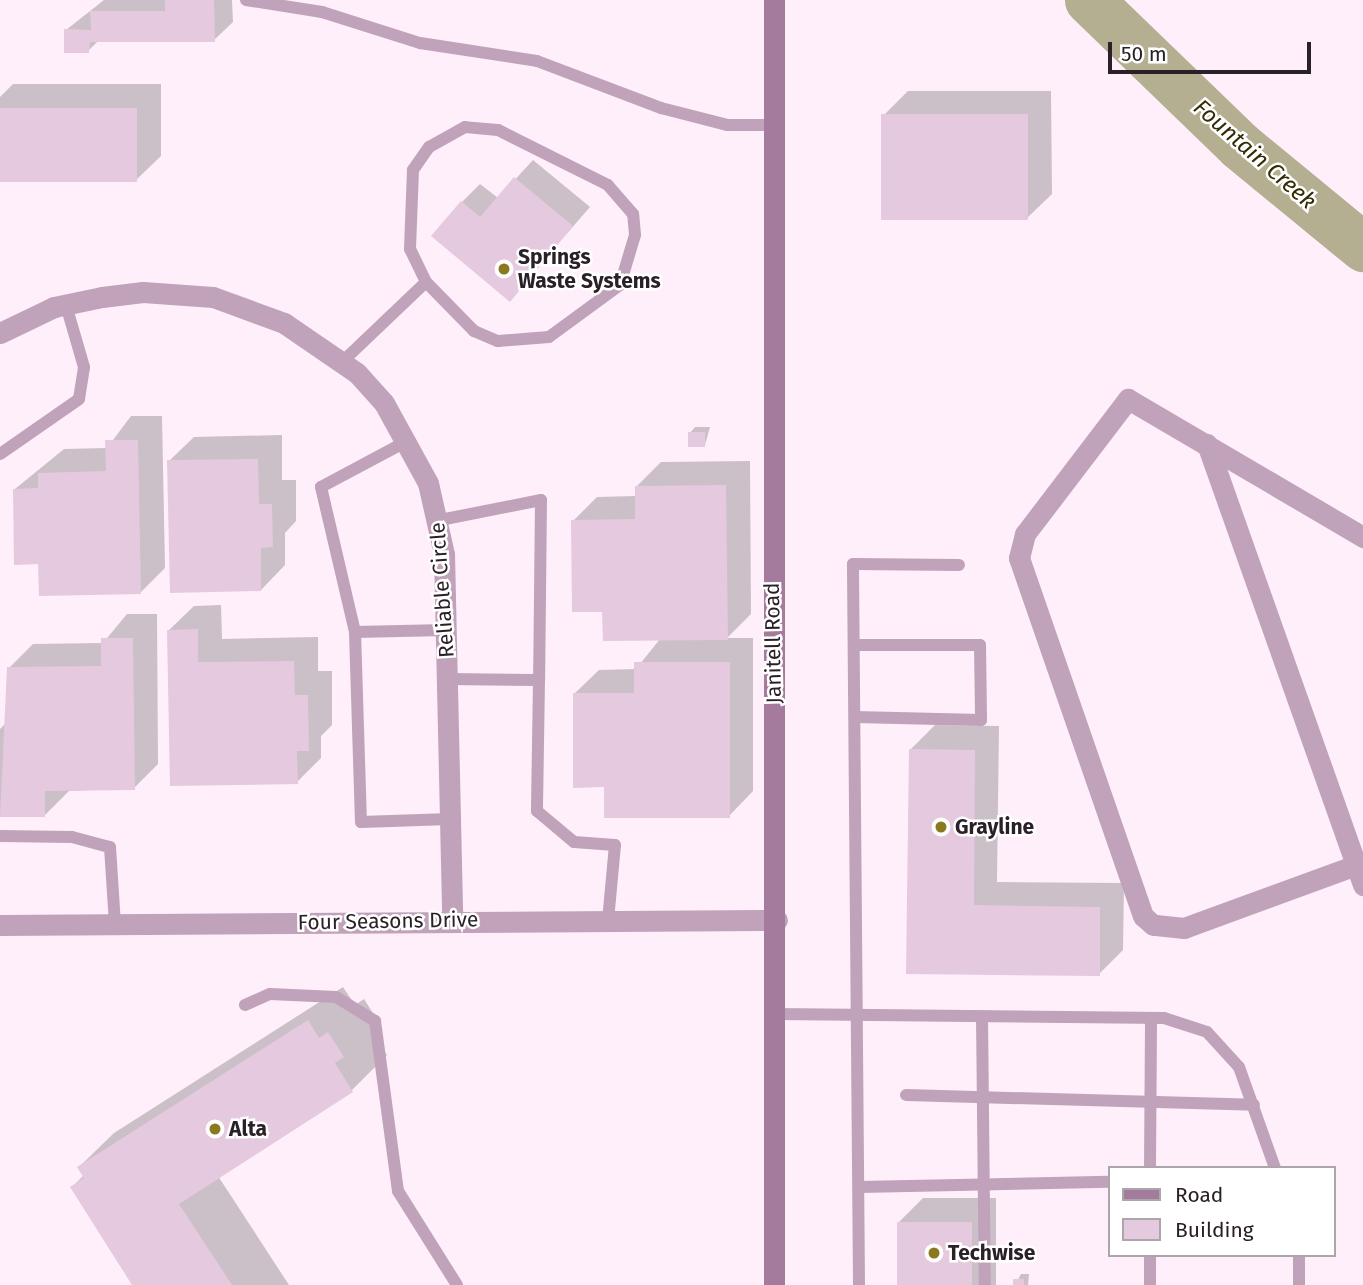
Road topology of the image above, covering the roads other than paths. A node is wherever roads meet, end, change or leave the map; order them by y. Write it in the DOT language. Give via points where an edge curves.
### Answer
graph roads {
  1 [pos="246,0"];
  2 [pos="774,0"];
  3 [pos="322,6"];
  4 [pos="773,125"];
  5 [pos="426,282"];
  6 [pos="66,305"];
  7 [pos="0,333"];
  8 [pos="342,362"];
  9 [pos="407,441"];
  10 [pos="1207,444"];
  11 [pos="0,454"];
  12 [pos="440,520"];
  13 [pos="1363,537"];
  14 [pos="959,565"];
  15 [pos="446,629"];
  16 [pos="355,632"];
  17 [pos="854,645"];
  18 [pos="447,680"];
  19 [pos="538,680"];
  20 [pos="855,717"];
  21 [pos="450,819"];
  22 [pos="0,836"];
  23 [pos="1360,875"];
  24 [pos="452,920"];
  25 [pos="608,920"];
  26 [pos="776,920"];
  27 [pos="115,924"];
  28 [pos="0,925"];
  29 [pos="245,1005"];
  30 [pos="776,1014"];
  31 [pos="860,1015"];
  32 [pos="982,1016"];
  33 [pos="1151,1018"];
  34 [pos="906,1095"];
  35 [pos="982,1097"];
  36 [pos="1149,1101"];
  37 [pos="1254,1105"];
  38 [pos="1150,1166"];
  39 [pos="1274,1166"];
  40 [pos="1108,1182"];
  41 [pos="984,1183"];
  42 [pos="860,1186"];
  43 [pos="1150,1257"];
  44 [pos="1299,1257"];
  45 [pos="457,1285"];
  46 [pos="774,1285"];
  47 [pos="859,1285"];
  48 [pos="985,1285"];
  49 [pos="1150,1285"];
  50 [pos="1299,1285"];
  1 -- 3 [label="lane"];
  2 -- 4 [label="street, Janitell Road"];
  3 -- 4 [label="lane" via="420,43 537,61 714,122"];
  4 -- 26 [label="street, Janitell Road"];
  5 -- 5 [label="lane" via="474,331 498,341 549,337 620,285 635,235 633,214 608,186 498,130 465,127 429,147 413,170 410,249"];
  5 -- 8 [label="lane"];
  6 -- 7 [label="street, Reliable Circle"];
  6 -- 8 [label="street, Reliable Circle" via="143,292 213,297 284,323"];
  6 -- 11 [label="lane" via="84,367 79,399"];
  8 -- 9 [label="street, Reliable Circle" via="384,403"];
  9 -- 12 [label="street, Reliable Circle"];
  9 -- 16 [label="lane" via="321,487"];
  10 -- 13 [label="street"];
  10 -- 23 [label="street"];
  10 -- 23 [label="street" via="1128,399 1020,545 1139,903 1153,925 1184,928"];
  12 -- 15 [label="street, Reliable Circle"];
  12 -- 19 [label="lane" via="541,500"];
  14 -- 17 [label="lane" via="853,564"];
  15 -- 16 [label="lane"];
  15 -- 18 [label="street, Reliable Circle"];
  16 -- 21 [label="lane" via="361,822"];
  17 -- 20 [label="lane"];
  17 -- 20 [label="lane" via="980,645 981,720"];
  18 -- 19 [label="lane"];
  18 -- 21 [label="street, Reliable Circle"];
  19 -- 25 [label="lane" via="537,811 575,842 615,845"];
  20 -- 31 [label="lane"];
  21 -- 24 [label="street, Reliable Circle"];
  22 -- 27 [label="lane" via="72,837 110,847"];
  24 -- 25 [label="street, Four Seasons Drive"];
  24 -- 27 [label="street, Four Seasons Drive"];
  25 -- 26 [label="street, Four Seasons Drive"];
  26 -- 30 [label="street, Janitell Road"];
  27 -- 28 [label="street, Four Seasons Drive"];
  29 -- 45 [label="lane" via="270,994 337,997 375,1021 398,1191"];
  30 -- 31 [label="lane"];
  30 -- 46 [label="street, Janitell Road"];
  31 -- 32 [label="lane"];
  31 -- 42 [label="lane"];
  32 -- 33 [label="lane"];
  32 -- 35 [label="lane"];
  33 -- 36 [label="lane"];
  33 -- 37 [label="lane" via="1207,1032 1240,1067"];
  34 -- 35 [label="lane"];
  35 -- 36 [label="lane"];
  35 -- 41 [label="lane"];
  36 -- 37 [label="lane"];
  36 -- 38 [label="lane"];
  37 -- 39 [label="lane"];
  40 -- 41 [label="lane"];
  41 -- 42 [label="lane"];
  41 -- 48 [label="lane"];
  42 -- 47 [label="lane"];
  43 -- 49 [label="lane"];
  44 -- 50 [label="lane"];
}
